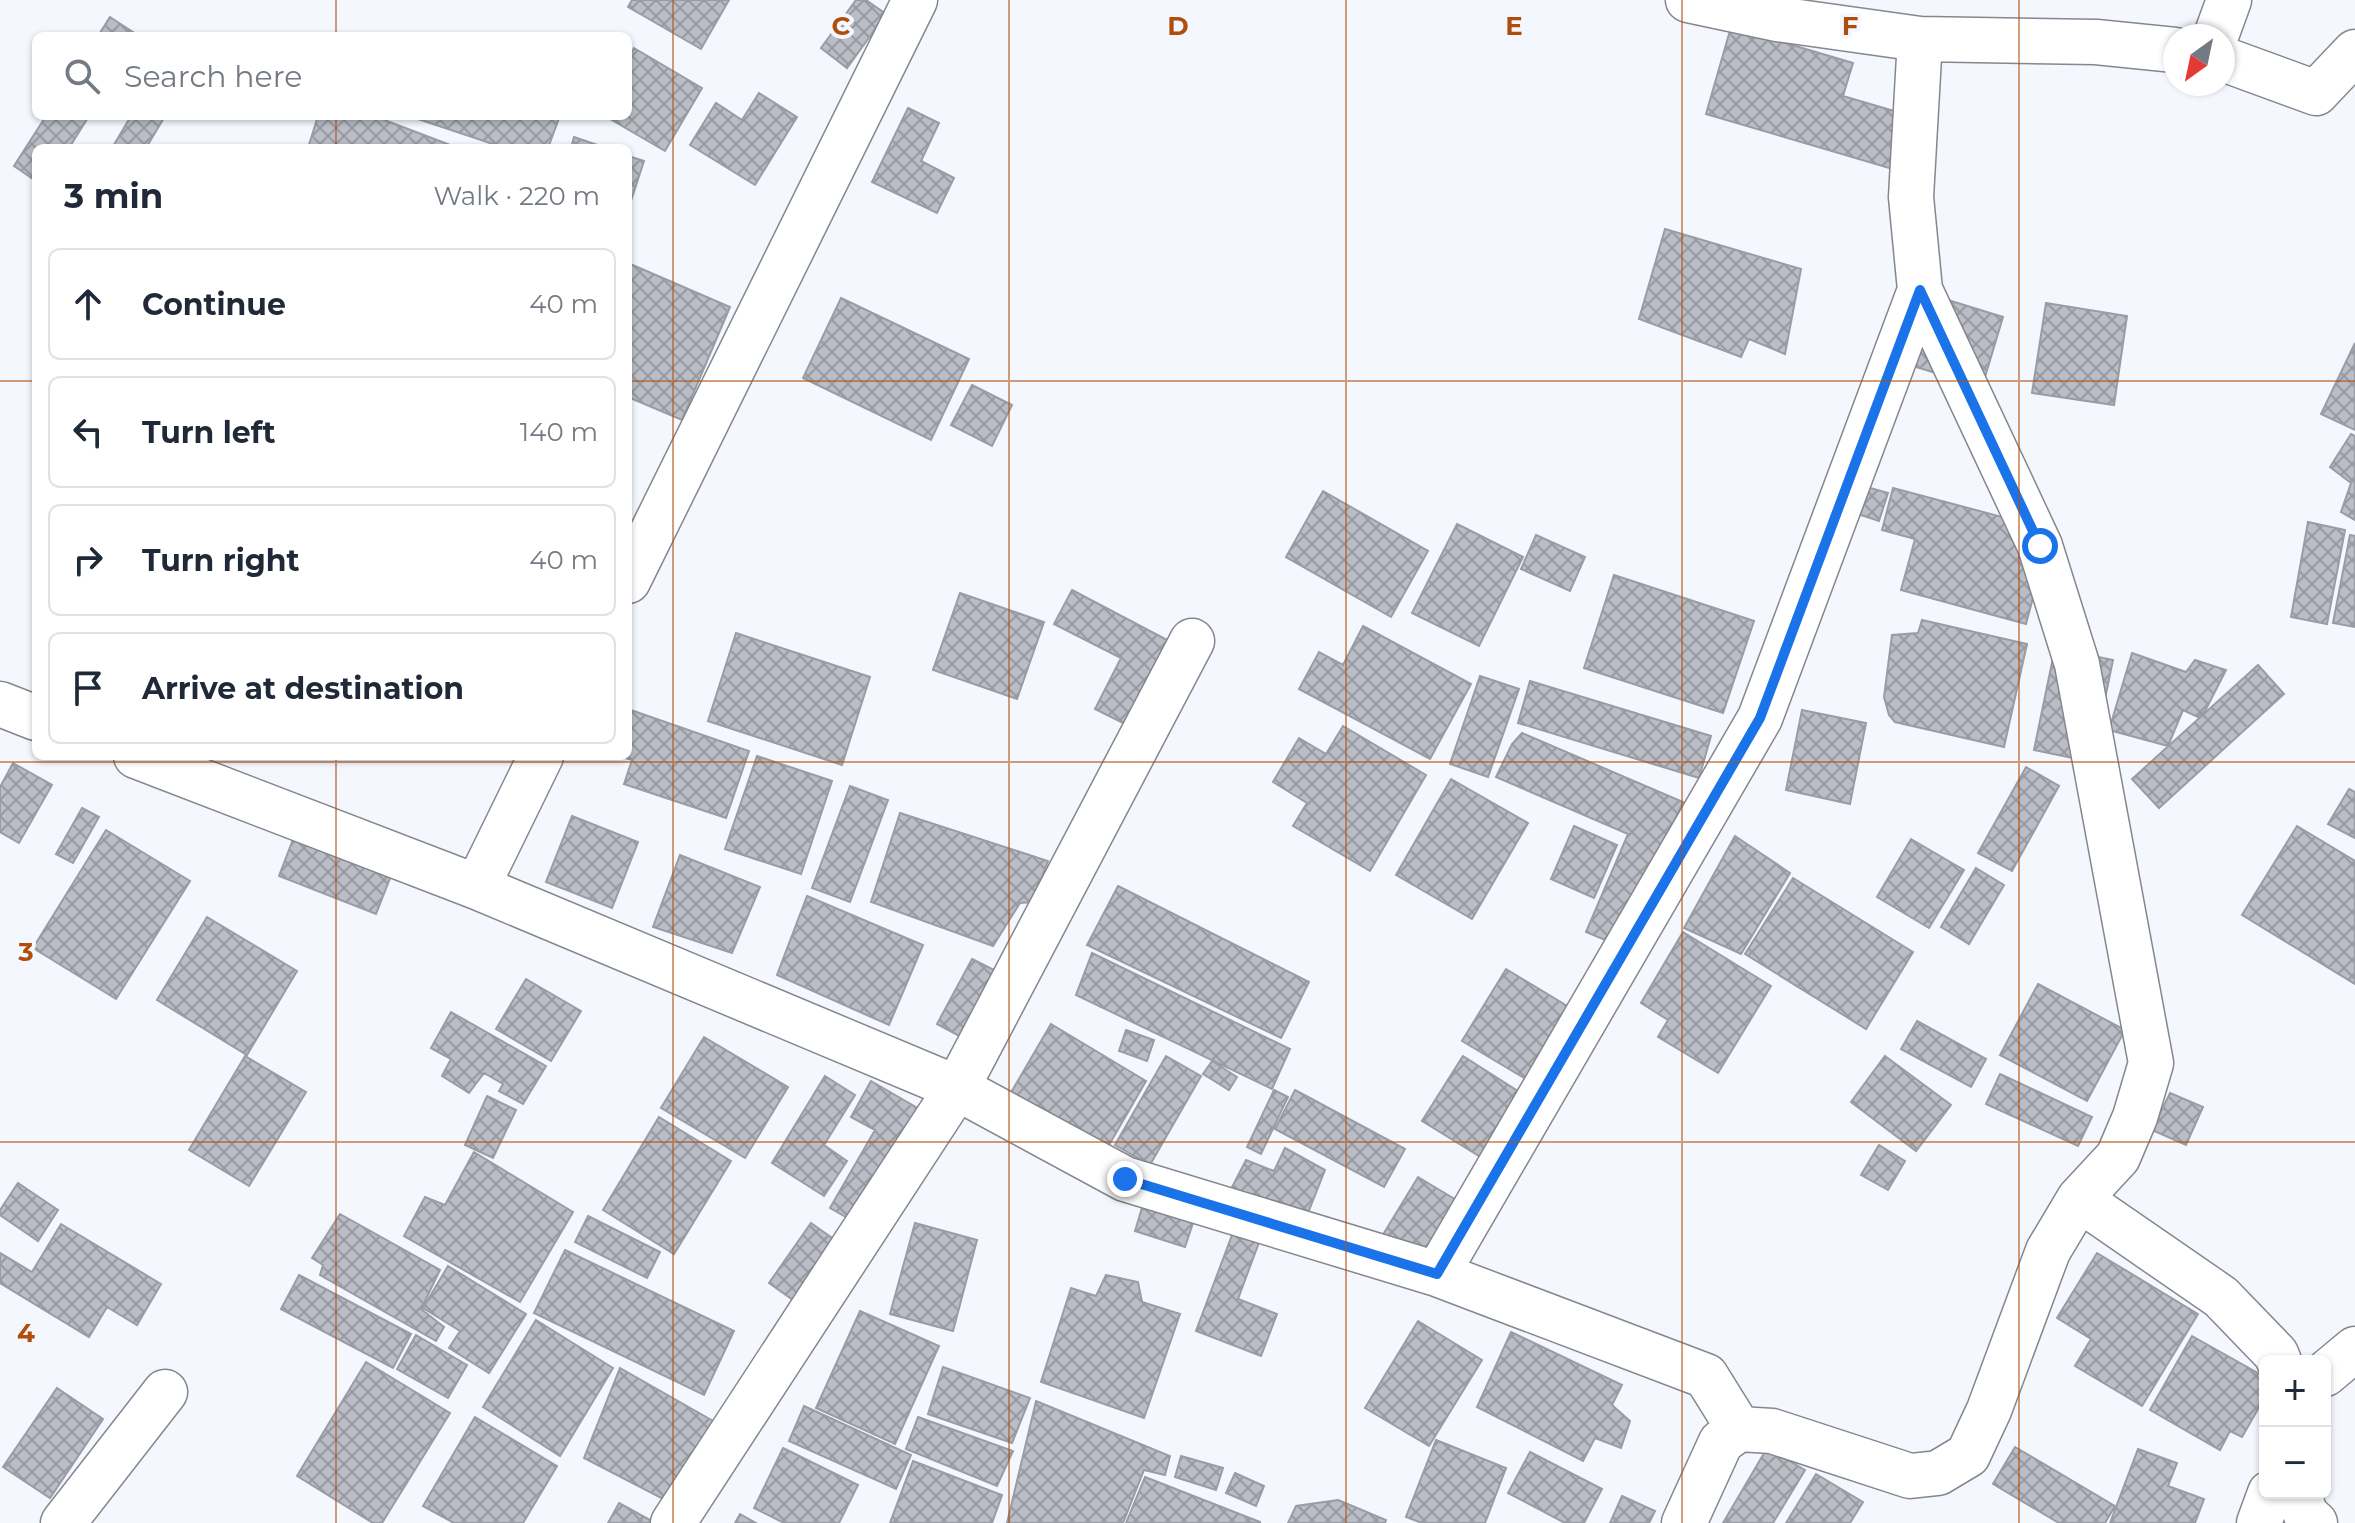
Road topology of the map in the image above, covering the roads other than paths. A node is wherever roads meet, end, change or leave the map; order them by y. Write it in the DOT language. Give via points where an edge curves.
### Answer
graph roads {
  1 [pos="915,0"];
  2 [pos="1688,0"];
  3 [pos="2229,0"];
  4 [pos="1894,24"];
  5 [pos="2220,24"];
  6 [pos="2163,49"];
  7 [pos="2355,52"];
  8 [pos="2235,63"];
  9 [pos="1920,290"];
  10 [pos="632,573"];
  11 [pos="1192,641"];
  12 [pos="0,704"];
  13 [pos="32,716"];
  14 [pos="146,760"];
  15 [pos="539,760"];
  16 [pos="477,887"];
  17 [pos="957,1088"];
  18 [pos="2079,1199"];
  19 [pos="1437,1274"];
  20 [pos="2355,1349"];
  21 [pos="2276,1355"];
  22 [pos="2331,1369"];
  23 [pos="165,1392"];
  24 [pos="1739,1429"];
  25 [pos="2268,1499"];
  26 [pos="2300,1499"];
  27 [pos="63,1523"];
  28 [pos="673,1523"];
  29 [pos="1684,1523"];
  30 [pos="2259,1523"];
  31 [pos="2315,1523"];
  1 -- 10 [label="street"];
  2 -- 4 [label="street" via="1777,19"];
  3 -- 5 [label="street"];
  4 -- 6 [label="street"];
  4 -- 9 [label="street"];
  7 -- 8 [label="street" via="2316,93"];
  9 -- 18 [label="street" via="2040,546 2077,664 2151,1063 2118,1157"];
  9 -- 19 [label="street" via="1760,718"];
  11 -- 17 [label="street"];
  12 -- 13 [label="street"];
  14 -- 16 [label="street"];
  15 -- 16 [label="street"];
  16 -- 17 [label="street"];
  17 -- 19 [label="street" via="1125,1179"];
  17 -- 28 [label="street"];
  18 -- 21 [label="street" via="2221,1297"];
  18 -- 24 [label="street" via="2048,1251 1968,1455 1938,1473 1910,1476 1772,1431"];
  19 -- 24 [label="street" via="1706,1376"];
  20 -- 22 [label="street"];
  23 -- 27 [label="street"];
  24 -- 29 [label="street" via="1721,1442"];
  25 -- 30 [label="street"];
  26 -- 31 [label="street"];
}
